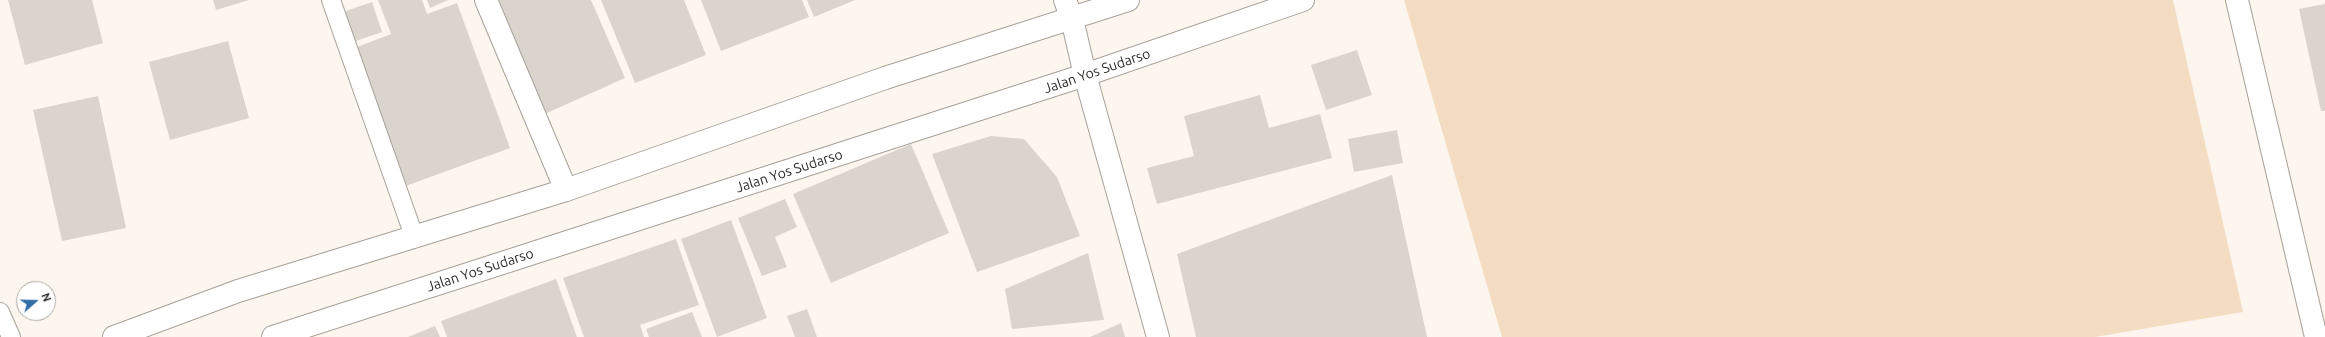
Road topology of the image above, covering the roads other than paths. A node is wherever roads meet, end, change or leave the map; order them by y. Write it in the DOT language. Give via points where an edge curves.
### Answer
graph roads {
  1 [pos="331,0"];
  2 [pos="486,0"];
  3 [pos="1128,0"];
  4 [pos="1303,0"];
  5 [pos="2237,0"];
  6 [pos="1069,10"];
  7 [pos="1085,75"];
  8 [pos="566,190"];
  9 [pos="414,236"];
  10 [pos="0,312"];
  11 [pos="11,337"];
  12 [pos="114,337"];
  13 [pos="273,337"];
  14 [pos="1158,337"];
  15 [pos="2316,337"];
  1 -- 9 [label="lane"];
  2 -- 8 [label="main road"];
  3 -- 6 [label="main road"];
  4 -- 7 [label="main road, Jalan Yos Sudarso"];
  5 -- 15 [label="main road"];
  6 -- 7 [label="main road"];
  6 -- 8 [label="main road" via="885,78"];
  7 -- 13 [label="main road, Jalan Yos Sudarso"];
  7 -- 14 [label="main road"];
  8 -- 9 [label="main road"];
  9 -- 12 [label="main road" via="238,291"];
  10 -- 11 [label="lane"];
}
